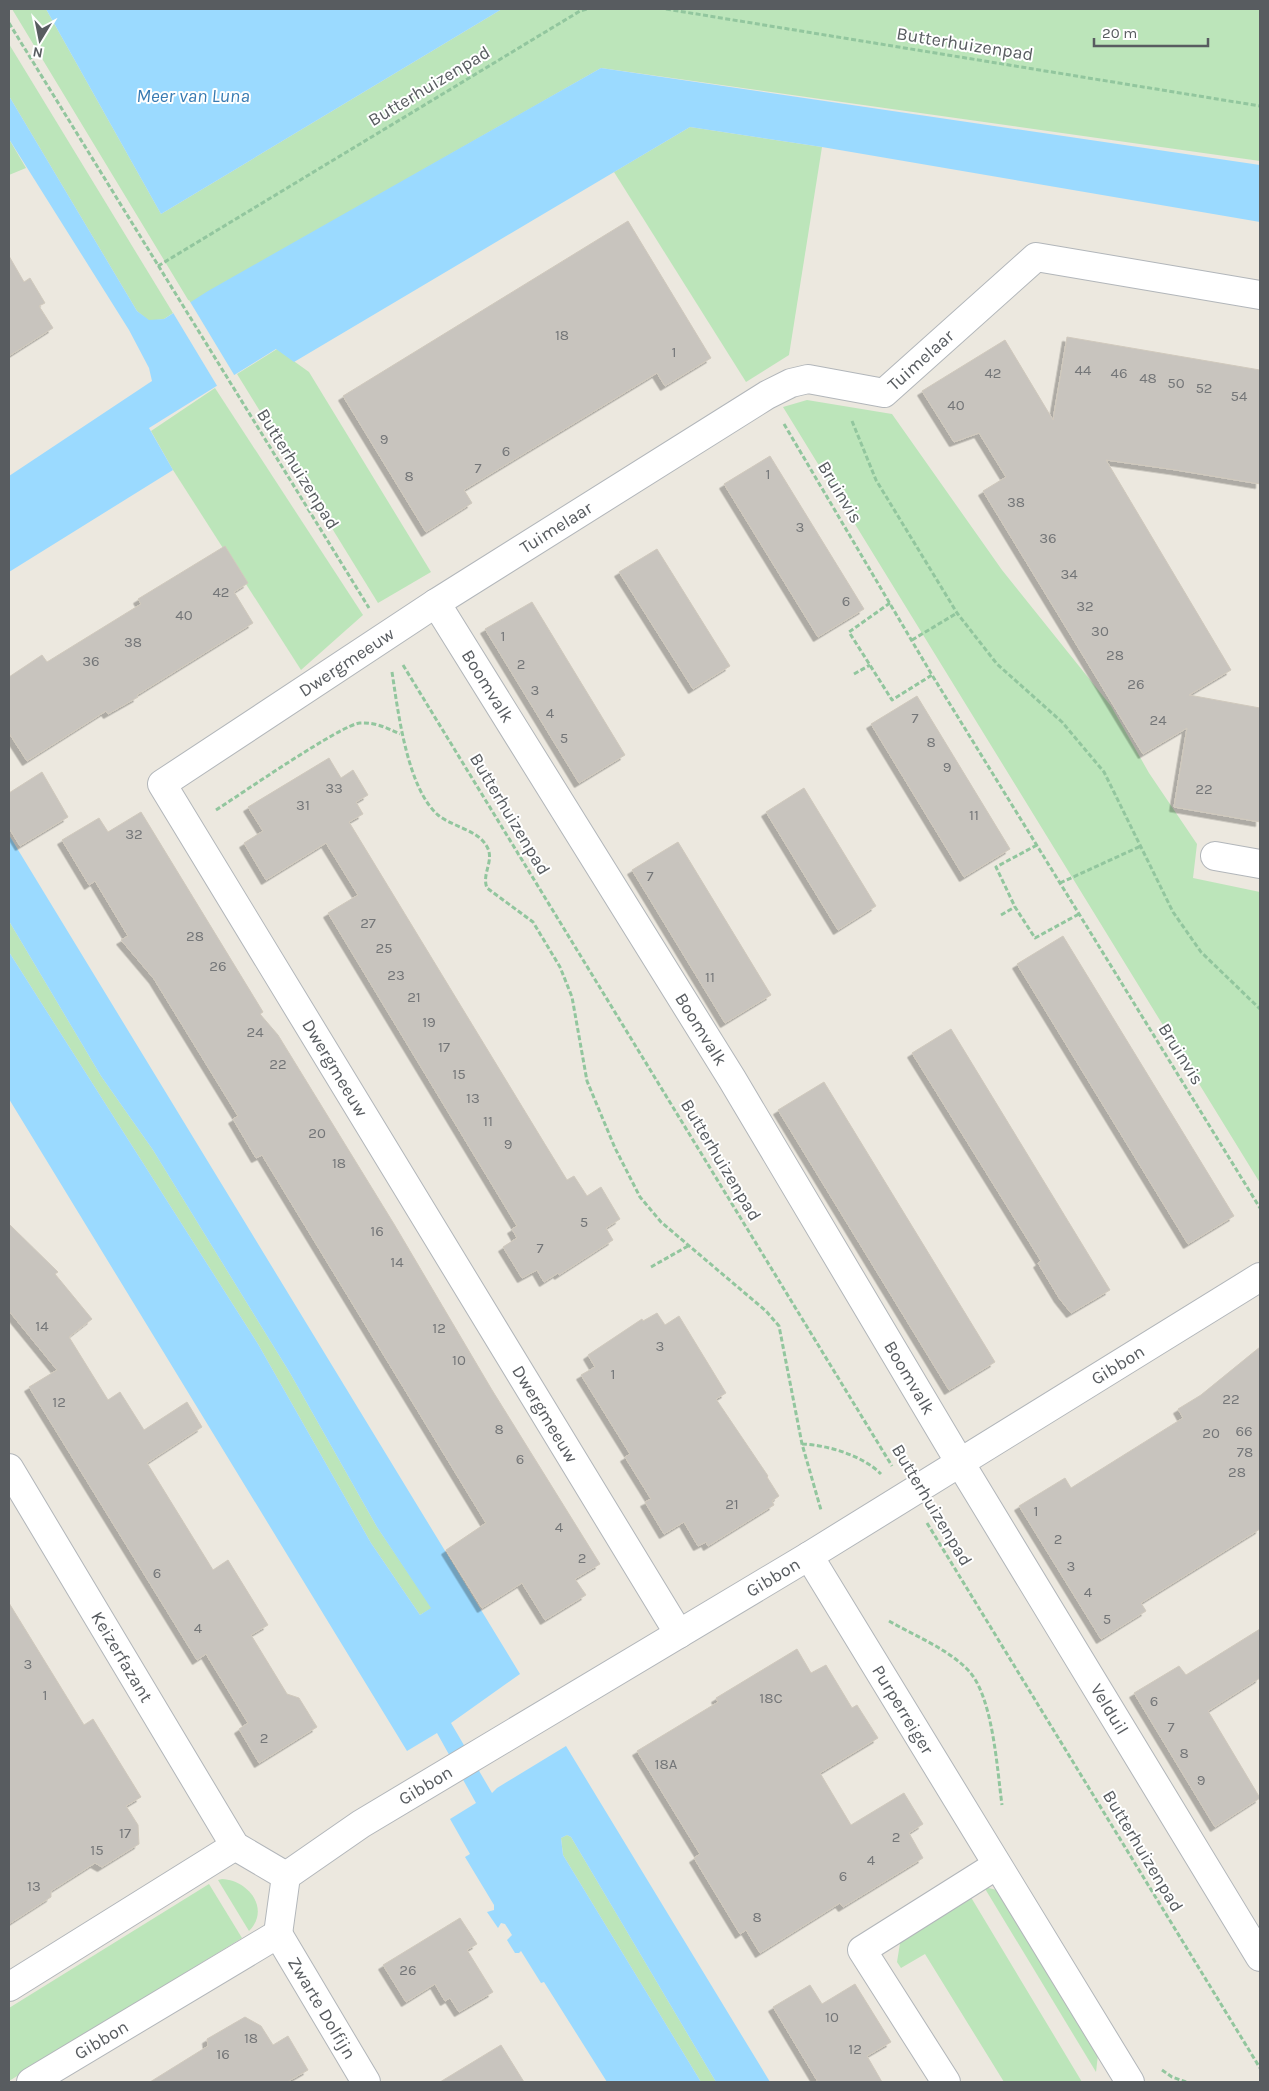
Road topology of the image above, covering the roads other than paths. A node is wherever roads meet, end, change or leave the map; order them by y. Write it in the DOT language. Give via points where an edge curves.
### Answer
graph roads {
  1 [pos="1260,294"];
  2 [pos="436,603"];
  3 [pos="1215,856"];
  4 [pos="1260,864"];
  5 [pos="1260,1277"];
  6 [pos="959,1461"];
  7 [pos="9,1468"];
  8 [pos="809,1556"];
  9 [pos="679,1634"];
  10 [pos="235,1846"];
  11 [pos="996,1865"];
  12 [pos="286,1876"];
  13 [pos="278,1934"];
  14 [pos="1260,1957"];
  15 [pos="9,1987"];
  16 [pos="31,2082"];
  17 [pos="366,2082"];
  18 [pos="946,2082"];
  19 [pos="1128,2082"];
  1 -- 2 [label="street, Tuimelaar" via="1036,257 884,392 808,379 791,383"];
  2 -- 6 [label="street, Boomvalk" via="732,1079"];
  2 -- 9 [label="street, Dwergmeeuw" via="162,784"];
  3 -- 4 [label="street"];
  5 -- 6 [label="street, Gibbon"];
  6 -- 8 [label="street, Gibbon"];
  6 -- 14 [label="street, Velduil"];
  7 -- 10 [label="street, Keizerfazant"];
  8 -- 9 [label="street, Gibbon"];
  8 -- 11 [label="street, Purperreiger"];
  9 -- 12 [label="street, Gibbon" via="361,1824"];
  10 -- 12 [label="street"];
  10 -- 15 [label="street"];
  11 -- 18 [label="street" via="862,1950"];
  11 -- 19 [label="street, Purperreiger"];
  12 -- 13 [label="street"];
  13 -- 16 [label="street, Gibbon"];
  13 -- 17 [label="street, Zwarte Dolfijn"];
}
